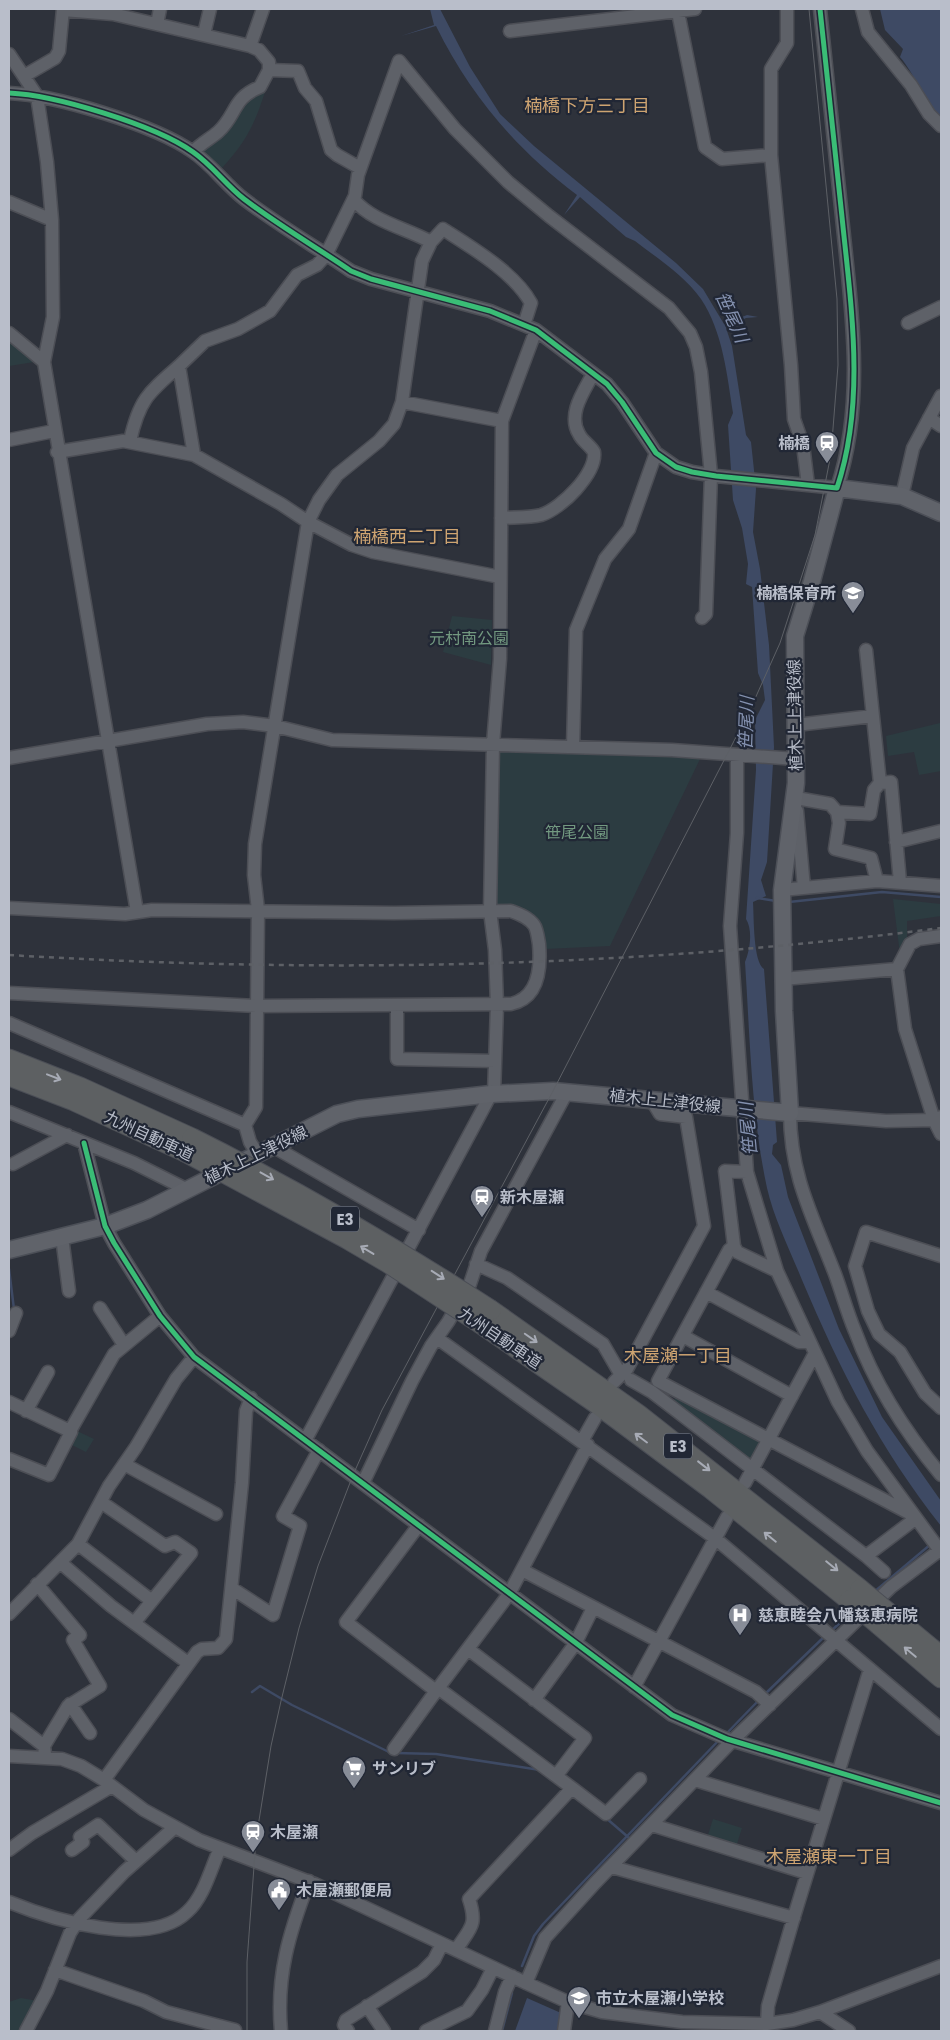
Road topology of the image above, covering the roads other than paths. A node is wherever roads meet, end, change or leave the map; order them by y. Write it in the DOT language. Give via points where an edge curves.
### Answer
graph roads {
  1 [pos="63,9"];
  2 [pos="160,9"];
  3 [pos="210,9"];
  4 [pos="263,9"];
  5 [pos="694,9"];
  6 [pos="787,9"];
  7 [pos="820,9"];
  8 [pos="862,9"];
  9 [pos="113,11"];
  10 [pos="678,12"];
  11 [pos="157,24"];
  12 [pos="510,31"];
  13 [pos="204,34"];
  14 [pos="250,46"];
  15 [pos="9,54"];
  16 [pos="269,70"];
  17 [pos="24,76"];
  18 [pos="9,93"];
  19 [pos="37,96"];
  20 [pos="941,126"];
  21 [pos="193,152"];
  22 [pos="771,155"];
  23 [pos="360,168"];
  24 [pos="354,200"];
  25 [pos="9,202"];
  26 [pos="52,220"];
  27 [pos="431,242"];
  28 [pos="326,254"];
  29 [pos="418,291"];
  30 [pos="941,307"];
  31 [pos="908,323"];
  32 [pos="530,328"];
  33 [pos="9,333"];
  34 [pos="44,362"];
  35 [pos="179,366"];
  36 [pos="593,374"];
  37 [pos="941,396"];
  38 [pos="402,402"];
  39 [pos="929,418"];
  40 [pos="502,421"];
  41 [pos="941,426"];
  42 [pos="54,432"];
  43 [pos="9,440"];
  44 [pos="130,441"];
  45 [pos="57,452"];
  46 [pos="656,452"];
  47 [pos="194,455"];
  48 [pos="714,476"];
  49 [pos="804,485"];
  50 [pos="837,488"];
  51 [pos="902,496"];
  52 [pos="941,513"];
  53 [pos="501,518"];
  54 [pos="308,522"];
  55 [pos="500,577"];
  56 [pos="702,618"];
  57 [pos="866,650"];
  58 [pos="873,716"];
  59 [pos="796,725"];
  60 [pos="275,726"];
  61 [pos="107,741"];
  62 [pos="493,744"];
  63 [pos="573,747"];
  64 [pos="739,757"];
  65 [pos="9,758"];
  66 [pos="791,759"];
  67 [pos="880,783"];
  68 [pos="796,793"];
  69 [pos="837,812"];
  70 [pos="941,831"];
  71 [pos="896,842"];
  72 [pos="878,881"];
  73 [pos="900,882"];
  74 [pos="941,886"];
  75 [pos="804,888"];
  76 [pos="782,890"];
  77 [pos="9,908"];
  78 [pos="258,910"];
  79 [pos="137,912"];
  80 [pos="490,912"];
  81 [pos="941,936"];
  82 [pos="897,969"];
  83 [pos="783,979"];
  84 [pos="9,993"];
  85 [pos="497,1004"];
  86 [pos="257,1006"];
  87 [pos="397,1006"];
  88 [pos="9,1023"];
  89 [pos="9,1059"];
  90 [pos="495,1062"];
  91 [pos="9,1076"];
  92 [pos="567,1092"];
  93 [pos="492,1094"];
  94 [pos="651,1099"];
  95 [pos="745,1109"];
  96 [pos="9,1112"];
  97 [pos="787,1113"];
  98 [pos="938,1118"];
  99 [pos="245,1125"];
  100 [pos="941,1134"];
  101 [pos="66,1135"];
  102 [pos="84,1143"];
  103 [pos="189,1145"];
  104 [pos="274,1147"];
  105 [pos="258,1155"];
  106 [pos="14,1164"];
  107 [pos="747,1172"];
  108 [pos="186,1189"];
  109 [pos="105,1226"];
  110 [pos="419,1230"];
  111 [pos="62,1237"];
  112 [pos="734,1246"];
  113 [pos="9,1250"];
  114 [pos="941,1256"];
  115 [pos="476,1264"];
  116 [pos="855,1266"];
  117 [pos="777,1271"];
  118 [pos="834,1271"];
  119 [pos="70,1291"];
  120 [pos="706,1292"];
  121 [pos="100,1308"];
  122 [pos="16,1313"];
  123 [pos="160,1316"];
  124 [pos="9,1331"];
  125 [pos="683,1336"];
  126 [pos="437,1338"];
  127 [pos="124,1345"];
  128 [pos="813,1348"];
  129 [pos="194,1357"];
  130 [pos="48,1372"];
  131 [pos="622,1379"];
  132 [pos="655,1387"];
  133 [pos="792,1396"];
  134 [pos="251,1398"];
  135 [pos="9,1402"];
  136 [pos="941,1408"];
  137 [pos="26,1411"];
  138 [pos="595,1418"];
  139 [pos="70,1431"];
  140 [pos="306,1439"];
  141 [pos="769,1439"];
  142 [pos="585,1443"];
  143 [pos="320,1450"];
  144 [pos="9,1459"];
  145 [pos="124,1464"];
  146 [pos="752,1470"];
  147 [pos="941,1475"];
  148 [pos="745,1482"];
  149 [pos="363,1483"];
  150 [pos="101,1502"];
  151 [pos="216,1514"];
  152 [pos="913,1516"];
  153 [pos="727,1518"];
  154 [pos="419,1525"];
  155 [pos="716,1538"];
  156 [pos="78,1544"];
  157 [pos="937,1546"];
  158 [pos="866,1556"];
  159 [pos="61,1563"];
  160 [pos="522,1570"];
  161 [pos="884,1572"];
  162 [pos="37,1584"];
  163 [pos="233,1589"];
  164 [pos="509,1594"];
  165 [pos="152,1601"];
  166 [pos="593,1608"];
  167 [pos="9,1614"];
  168 [pos="884,1619"];
  169 [pos="134,1623"];
  170 [pos="835,1638"];
  171 [pos="659,1643"];
  172 [pos="576,1644"];
  173 [pos="468,1649"];
  174 [pos="941,1656"];
  175 [pos="188,1663"];
  176 [pos="870,1669"];
  177 [pos="941,1678"];
  178 [pos="634,1688"];
  179 [pos="437,1690"];
  180 [pos="764,1699"];
  181 [pos="534,1700"];
  182 [pos="70,1704"];
  183 [pos="9,1719"];
  184 [pos="941,1729"];
  185 [pos="90,1733"];
  186 [pos="729,1740"];
  187 [pos="394,1749"];
  188 [pos="45,1752"];
  189 [pos="9,1756"];
  190 [pos="839,1773"];
  191 [pos="556,1776"];
  192 [pos="640,1779"];
  193 [pos="695,1780"];
  194 [pos="108,1783"];
  195 [pos="572,1788"];
  196 [pos="941,1804"];
  197 [pos="824,1819"];
  198 [pos="652,1825"];
  199 [pos="174,1828"];
  200 [pos="220,1848"];
  201 [pos="9,1850"];
  202 [pos="72,1850"];
  203 [pos="136,1861"];
  204 [pos="612,1867"];
  205 [pos="807,1873"];
  206 [pos="309,1881"];
  207 [pos="9,1902"];
  208 [pos="794,1918"];
  209 [pos="76,1923"];
  210 [pos="442,1944"];
  211 [pos="456,1950"];
  212 [pos="941,1966"];
  213 [pos="493,1968"];
  214 [pos="56,1970"];
  215 [pos="512,1976"];
  216 [pos="526,1983"];
  217 [pos="568,2002"];
  218 [pos="367,2006"];
  219 [pos="820,2012"];
  220 [pos="796,2026"];
  221 [pos="760,2027"];
  222 [pos="234,2030"];
  223 [pos="26,2031"];
  224 [pos="281,2031"];
  225 [pos="348,2031"];
  226 [pos="384,2031"];
  227 [pos="426,2031"];
  228 [pos="495,2031"];
  229 [pos="564,2031"];
  230 [pos="849,2031"];
  1 -- 9 [label="street"];
  1 -- 17 [label="street" via="59,51 55,58"];
  2 -- 11 [label="street"];
  3 -- 13 [label="street"];
  4 -- 14 [label="street"];
  5 -- 10 [label="street"];
  6 -- 22 [label="street" via="787,43 771,69"];
  7 -- 50 [label="street" via="853,339 850,428 845,466"];
  8 -- 20 [label="street" via="868,32"];
  9 -- 11 [label="street"];
  10 -- 12 [label="street"];
  10 -- 22 [label="street" via="704,147 722,159"];
  11 -- 13 [label="street"];
  13 -- 14 [label="street"];
  14 -- 16 [label="street" via="264,55 269,62"];
  15 -- 17 [label="street"];
  16 -- 21 [label="street" via="260,87 246,92 218,132"];
  16 -- 23 [label="street" via="298,71 305,88 316,101 331,150"];
  17 -- 19 [label="street"];
  18 -- 19 [label="street"];
  19 -- 21 [label="street" via="119,118"];
  19 -- 26 [label="street" via="48,162"];
  21 -- 28 [label="street" via="243,198"];
  22 -- 49 [label="street" via="792,365 794,419 803,445"];
  23 -- 24 [label="street"];
  23 -- 48 [label="street" via="399,61 456,129 508,182 679,318 696,347"];
  24 -- 27 [label="street" via="370,214"];
  24 -- 28 [label="street"];
  25 -- 26 [label="street"];
  26 -- 34 [label="street" via="53,317"];
  27 -- 29 [label="street" via="422,261"];
  27 -- 32 [label="street" via="443,229 495,265 523,290 531,303"];
  28 -- 29 [label="street" via="351,271"];
  28 -- 35 [label="street" via="317,265 297,274 270,311 238,329 205,341"];
  29 -- 32 [label="street" via="490,311"];
  29 -- 38 [label="street"];
  30 -- 31 [label="street"];
  32 -- 36 [label="street"];
  32 -- 40 [label="street"];
  33 -- 34 [label="street"];
  34 -- 42 [label="street"];
  35 -- 44 [label="street" via="140,404"];
  35 -- 47 [label="street"];
  36 -- 46 [label="street" via="607,384 622,402"];
  36 -- 53 [label="street" via="576,403 576,420 579,436 594,452 593,467 574,492 542,515"];
  37 -- 39 [label="street"];
  38 -- 40 [label="street"];
  38 -- 54 [label="street" via="394,424 379,441 337,475"];
  39 -- 41 [label="street"];
  39 -- 51 [label="street" via="913,448"];
  40 -- 53 [label="street"];
  42 -- 43 [label="street"];
  42 -- 45 [label="street"];
  44 -- 45 [label="street"];
  44 -- 47 [label="street"];
  45 -- 61 [label="street"];
  46 -- 48 [label="street" via="676,467"];
  46 -- 63 [label="street" via="629,529 605,559 576,630"];
  47 -- 54 [label="street"];
  48 -- 49 [label="street"];
  48 -- 56 [label="street" via="709,580 706,614"];
  49 -- 50 [label="street"];
  50 -- 51 [label="main road"];
  50 -- 59 [label="main road, 植木上上津役線" via="794,636"];
  51 -- 52 [label="main road"];
  53 -- 55 [label="street"];
  54 -- 55 [label="street" via="373,552"];
  54 -- 60 [label="street"];
  55 -- 62 [label="street" via="500,659"];
  57 -- 58 [label="street"];
  58 -- 59 [label="street"];
  58 -- 67 [label="street"];
  59 -- 66 [label="main road, 植木上上津役線"];
  60 -- 61 [label="street" via="225,722"];
  60 -- 62 [label="street" via="332,740"];
  60 -- 78 [label="street" via="255,844"];
  61 -- 65 [label="street"];
  61 -- 79 [label="street"];
  62 -- 63 [label="street"];
  62 -- 80 [label="street"];
  63 -- 64 [label="street" via="672,750"];
  64 -- 66 [label="street"];
  64 -- 95 [label="street" via="738,833 730,926"];
  66 -- 68 [label="main road, 植木上上津役線"];
  67 -- 69 [label="street" via="874,790 870,814"];
  67 -- 71 [label="street" via="891,782"];
  68 -- 69 [label="street" via="830,804"];
  68 -- 75 [label="street"];
  68 -- 76 [label="main road, 植木上上津役線"];
  69 -- 72 [label="street" via="839,823 835,849 871,858"];
  70 -- 71 [label="street"];
  71 -- 73 [label="street"];
  72 -- 73 [label="street"];
  72 -- 75 [label="street"];
  73 -- 74 [label="street"];
  75 -- 76 [label="street"];
  76 -- 83 [label="main road, 植木上上津役線"];
  77 -- 79 [label="street"];
  78 -- 79 [label="street"];
  78 -- 80 [label="street"];
  78 -- 86 [label="street"];
  80 -- 85 [label="street"];
  80 -- 85 [label="street" via="511,911 525,916 535,925 541,964 534,985 521,1002"];
  81 -- 82 [label="street" via="919,939 910,944"];
  82 -- 83 [label="street"];
  82 -- 98 [label="street" via="905,1029"];
  83 -- 97 [label="main road, 植木上上津役線"];
  84 -- 86 [label="street"];
  85 -- 87 [label="street"];
  85 -- 90 [label="street"];
  86 -- 87 [label="street"];
  86 -- 99 [label="street" via="256,1107"];
  87 -- 90 [label="street" via="397,1059"];
  88 -- 99 [label="street"];
  89 -- 103 [label="highway, 九州自動車道 / E3, one-way" via="80,1087"];
  90 -- 93 [label="street"];
  91 -- 103 [label="highway, 九州自動車道 / E3"];
  92 -- 93 [label="main road, 植木上上津役線"];
  92 -- 94 [label="main road, 植木上上津役線"];
  92 -- 115 [label="street"];
  93 -- 104 [label="main road, 植木上上津役線" via="337,1114"];
  93 -- 110 [label="street"];
  94 -- 95 [label="main road, 植木上上津役線"];
  94 -- 131 [label="street" via="660,1114 686,1117 704,1226"];
  95 -- 97 [label="main road, 植木上上津役線"];
  95 -- 107 [label="street"];
  96 -- 101 [label="street"];
  97 -- 98 [label="street" via="886,1121"];
  97 -- 118 [label="street" via="790,1143 809,1213"];
  98 -- 100 [label="street"];
  99 -- 105 [label="street"];
  101 -- 102 [label="street"];
  101 -- 106 [label="street"];
  102 -- 108 [label="street" via="134,1162"];
  102 -- 109 [label="street"];
  103 -- 168 [label="highway, 九州自動車道 / E3, bridge" via="486,1317 638,1414"];
  104 -- 105 [label="main road, 植木上上津役線"];
  104 -- 110 [label="street"];
  105 -- 108 [label="main road, 植木上上津役線"];
  107 -- 112 [label="street" via="725,1171"];
  107 -- 117 [label="street"];
  108 -- 109 [label="main road, 植木上上津役線"];
  109 -- 111 [label="main road, 植木上上津役線"];
  109 -- 123 [label="street"];
  110 -- 140 [label="street"];
  111 -- 113 [label="main road, 植木上上津役線"];
  111 -- 119 [label="street"];
  112 -- 117 [label="street" via="737,1252"];
  112 -- 120 [label="street"];
  114 -- 116 [label="street" via="866,1232"];
  115 -- 126 [label="street" via="470,1284"];
  115 -- 131 [label="street" via="507,1278 603,1344"];
  116 -- 118 [label="street"];
  116 -- 136 [label="street" via="868,1311 880,1334 900,1352 924,1393"];
  117 -- 128 [label="street"];
  118 -- 147 [label="street" via="855,1333 874,1374 897,1414"];
  120 -- 125 [label="street"];
  120 -- 128 [label="street"];
  121 -- 127 [label="street"];
  122 -- 124 [label="street"];
  123 -- 127 [label="street"];
  123 -- 129 [label="street"];
  125 -- 132 [label="street"];
  125 -- 133 [label="street"];
  126 -- 142 [label="street"];
  126 -- 149 [label="street" via="412,1381"];
  127 -- 139 [label="street" via="114,1354"];
  128 -- 133 [label="street"];
  128 -- 152 [label="street" via="838,1402 867,1452"];
  129 -- 134 [label="street"];
  129 -- 145 [label="street" via="176,1379"];
  130 -- 137 [label="street"];
  131 -- 132 [label="street"];
  132 -- 141 [label="street"];
  132 -- 146 [label="street"];
  133 -- 141 [label="street"];
  134 -- 140 [label="street"];
  134 -- 163 [label="street" via="246,1411"];
  135 -- 137 [label="street"];
  137 -- 139 [label="street"];
  138 -- 142 [label="street"];
  139 -- 144 [label="street" via="49,1475"];
  140 -- 143 [label="street"];
  141 -- 146 [label="street"];
  141 -- 152 [label="street"];
  142 -- 155 [label="street"];
  142 -- 160 [label="street"];
  143 -- 149 [label="street"];
  143 -- 163 [label="street" via="283,1516 300,1526 273,1615"];
  145 -- 150 [label="street"];
  145 -- 151 [label="street"];
  146 -- 148 [label="street"];
  146 -- 158 [label="street"];
  149 -- 154 [label="street"];
  150 -- 156 [label="street"];
  150 -- 165 [label="street" via="165,1546 176,1542 191,1553"];
  152 -- 157 [label="street"];
  152 -- 158 [label="street"];
  153 -- 155 [label="street"];
  154 -- 164 [label="street"];
  154 -- 179 [label="street" via="346,1622"];
  155 -- 170 [label="street"];
  155 -- 171 [label="street"];
  156 -- 159 [label="street"];
  156 -- 165 [label="street"];
  157 -- 170 [label="street"];
  158 -- 161 [label="street"];
  159 -- 162 [label="street"];
  159 -- 169 [label="street"];
  160 -- 164 [label="street"];
  160 -- 166 [label="street"];
  162 -- 167 [label="street"];
  162 -- 182 [label="street" via="80,1635 73,1640 100,1686"];
  163 -- 175 [label="street" via="226,1639 218,1648 202,1649"];
  164 -- 172 [label="street"];
  164 -- 173 [label="street"];
  165 -- 169 [label="street"];
  166 -- 171 [label="street"];
  166 -- 172 [label="street"];
  168 -- 174 [label="highway, 九州自動車道 / E3"];
  177 -- 168 [label="highway, 九州自動車道 / E3, one-way"];
  169 -- 175 [label="street"];
  170 -- 176 [label="street"];
  170 -- 180 [label="street"];
  171 -- 178 [label="street"];
  171 -- 180 [label="street"];
  172 -- 178 [label="street"];
  172 -- 181 [label="street"];
  173 -- 179 [label="street"];
  173 -- 181 [label="street"];
  175 -- 194 [label="street"];
  176 -- 184 [label="street"];
  176 -- 190 [label="street"];
  178 -- 186 [label="street" via="672,1715"];
  179 -- 187 [label="street"];
  179 -- 191 [label="street"];
  180 -- 186 [label="street"];
  181 -- 191 [label="street" via="585,1738"];
  182 -- 185 [label="street"];
  182 -- 188 [label="street"];
  183 -- 188 [label="street"];
  186 -- 190 [label="street"];
  186 -- 193 [label="street"];
  188 -- 189 [label="street"];
  188 -- 194 [label="street" via="81,1766"];
  190 -- 196 [label="street"];
  190 -- 197 [label="street"];
  191 -- 195 [label="street"];
  192 -- 195 [label="street" via="606,1814"];
  193 -- 197 [label="street"];
  193 -- 198 [label="street"];
  194 -- 199 [label="street"];
  194 -- 201 [label="street"];
  195 -- 211 [label="street" via="469,1899 473,1922"];
  197 -- 205 [label="street"];
  198 -- 204 [label="street"];
  198 -- 205 [label="street"];
  199 -- 200 [label="street"];
  199 -- 203 [label="street"];
  200 -- 206 [label="street"];
  200 -- 209 [label="street" via="195,1904 174,1923 142,1929"];
  202 -- 203 [label="street" via="83,1842 80,1837 98,1825"];
  203 -- 209 [label="street"];
  204 -- 208 [label="street"];
  204 -- 216 [label="street" via="544,1938"];
  205 -- 208 [label="street"];
  206 -- 210 [label="street"];
  206 -- 224 [label="street" via="285,1949 279,1991"];
  207 -- 209 [label="street"];
  208 -- 221 [label="street"];
  209 -- 214 [label="street"];
  210 -- 211 [label="street"];
  210 -- 218 [label="street" via="429,1966"];
  211 -- 213 [label="street"];
  212 -- 219 [label="street"];
  213 -- 215 [label="street"];
  213 -- 227 [label="street" via="467,2011"];
  214 -- 222 [label="street" via="144,2001 173,2015"];
  214 -- 223 [label="street"];
  215 -- 216 [label="street"];
  215 -- 228 [label="street"];
  216 -- 217 [label="street"];
  217 -- 221 [label="street" via="637,2018"];
  217 -- 229 [label="street"];
  218 -- 225 [label="street" via="346,2020 344,2025"];
  218 -- 226 [label="street"];
  219 -- 220 [label="street"];
  219 -- 230 [label="street"];
  220 -- 221 [label="street"];
}
